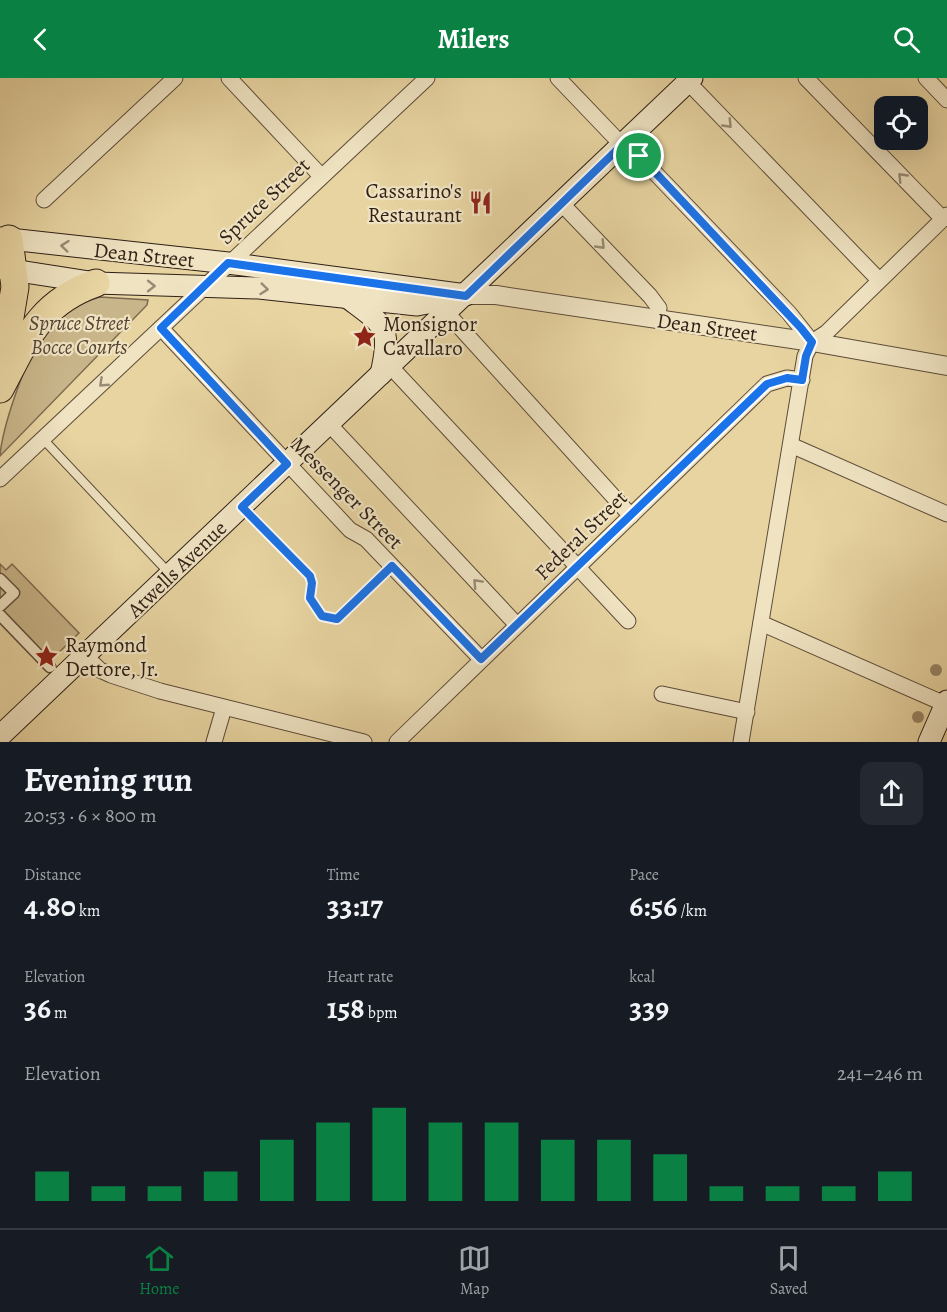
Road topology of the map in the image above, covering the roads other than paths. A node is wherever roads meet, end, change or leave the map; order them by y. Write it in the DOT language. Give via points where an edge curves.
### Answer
graph roads {
  1 [pos="175,78"];
  2 [pos="229,78"];
  3 [pos="427,78"];
  4 [pos="558,78"];
  5 [pos="806,78"];
  6 [pos="926,78"];
  7 [pos="688,79"];
  8 [pos="947,100"];
  9 [pos="622,145"];
  10 [pos="321,176"];
  11 [pos="44,200"];
  12 [pos="561,203"];
  13 [pos="945,217"];
  14 [pos="5,255"];
  15 [pos="228,263"];
  16 [pos="879,280"];
  17 [pos="96,284"];
  18 [pos="206,285"];
  19 [pos="466,296"];
  20 [pos="348,297"];
  21 [pos="446,312"];
  22 [pos="657,320"];
  23 [pos="161,328"];
  24 [pos="812,342"];
  25 [pos="947,366"];
  26 [pos="386,370"];
  27 [pos="0,376"];
  28 [pos="802,380"];
  29 [pos="0,389"];
  30 [pos="329,424"];
  31 [pos="43,439"];
  32 [pos="793,446"];
  33 [pos="287,464"];
  34 [pos="0,479"];
  35 [pos="242,507"];
  36 [pos="947,514"];
  37 [pos="631,516"];
  38 [pos="392,566"];
  39 [pos="576,568"];
  40 [pos="171,575"];
  41 [pos="0,579"];
  42 [pos="0,606"];
  43 [pos="0,615"];
  44 [pos="628,621"];
  45 [pos="761,623"];
  46 [pos="517,626"];
  47 [pos="85,656"];
  48 [pos="481,659"];
  49 [pos="50,667"];
  50 [pos="662,694"];
  51 [pos="946,703"];
  52 [pos="224,708"];
  53 [pos="747,711"];
  54 [pos="0,736"];
  55 [pos="214,742"];
  56 [pos="364,742"];
  57 [pos="398,742"];
  58 [pos="741,742"];
  59 [pos="929,742"];
  1 -- 11 [label="street"];
  2 -- 10 [label="street"];
  3 -- 10 [label="street, Spruce Street"];
  4 -- 9 [label="street"];
  13 -- 5 [label="street, one-way"];
  6 -- 8 [label="street"];
  7 -- 9 [label="main road, Atwells Avenue"];
  7 -- 16 [label="street, one-way"];
  9 -- 12 [label="main road, Atwells Avenue"];
  9 -- 24 [label="street" via="638,154"];
  10 -- 15 [label="street, Spruce Street"];
  12 -- 19 [label="main road, Atwells Avenue"];
  12 -- 22 [label="street, one-way" via="650,296 658,308"];
  13 -- 16 [label="street"];
  15 -- 14 [label="main road, Dean Street, one-way"];
  14 -- 17 [label="main road, Dean Street"];
  14 -- 27 [label="highway" via="15,287"];
  15 -- 18 [label="street, Spruce Street"];
  15 -- 19 [label="main road, Dean Street"];
  16 -- 24 [label="street"];
  17 -- 18 [label="main road, Dean Street, one-way"];
  17 -- 29 [label="highway" via="66,296 44,314"];
  18 -- 20 [label="main road, Dean Street, one-way"];
  18 -- 23 [label="street, Spruce Street"];
  19 -- 20 [label="main road, Dean Street" via="417,305"];
  19 -- 21 [label="main road, Atwells Avenue"];
  19 -- 22 [label="street, Dean Street" via="496,295"];
  20 -- 26 [label="main road" via="383,328 388,339"];
  21 -- 26 [label="main road, Atwells Avenue"];
  21 -- 37 [label="street"];
  22 -- 24 [label="street, Dean Street"];
  23 -- 31 [label="street, Spruce Street, one-way"];
  23 -- 33 [label="street, Messenger Street"];
  24 -- 25 [label="street, Dean Street"];
  24 -- 28 [label="street"];
  26 -- 30 [label="main road, Atwells Avenue"];
  26 -- 39 [label="street"];
  28 -- 32 [label="street"];
  28 -- 37 [label="street, Federal Street" via="787,378 767,384"];
  30 -- 33 [label="main road, Atwells Avenue"];
  46 -- 30 [label="street, one-way"];
  31 -- 34 [label="street, Spruce Street"];
  31 -- 40 [label="lane"];
  32 -- 36 [label="street"];
  32 -- 45 [label="street"];
  33 -- 35 [label="main road, Atwells Avenue"];
  33 -- 38 [label="street, Messenger Street" via="350,530 366,539"];
  35 -- 38 [label="lane" via="310,576 310,598 322,616 337,619"];
  35 -- 40 [label="main road, Atwells Avenue"];
  37 -- 39 [label="street, Federal Street"];
  38 -- 48 [label="street, Messenger Street"];
  39 -- 44 [label="street"];
  39 -- 46 [label="street, Federal Street"];
  40 -- 47 [label="main road, Atwells Avenue"];
  41 -- 42 [label="street" via="14,593"];
  43 -- 49 [label="street"];
  45 -- 51 [label="street"];
  45 -- 53 [label="street"];
  46 -- 48 [label="street, Federal Street"];
  47 -- 52 [label="street" via="111,675"];
  47 -- 54 [label="main road, Atwells Avenue"];
  48 -- 57 [label="street, Federal Street"];
  50 -- 53 [label="street"];
  51 -- 59 [label="main road"];
  52 -- 55 [label="street"];
  52 -- 56 [label="street"];
  53 -- 58 [label="street"];
}
